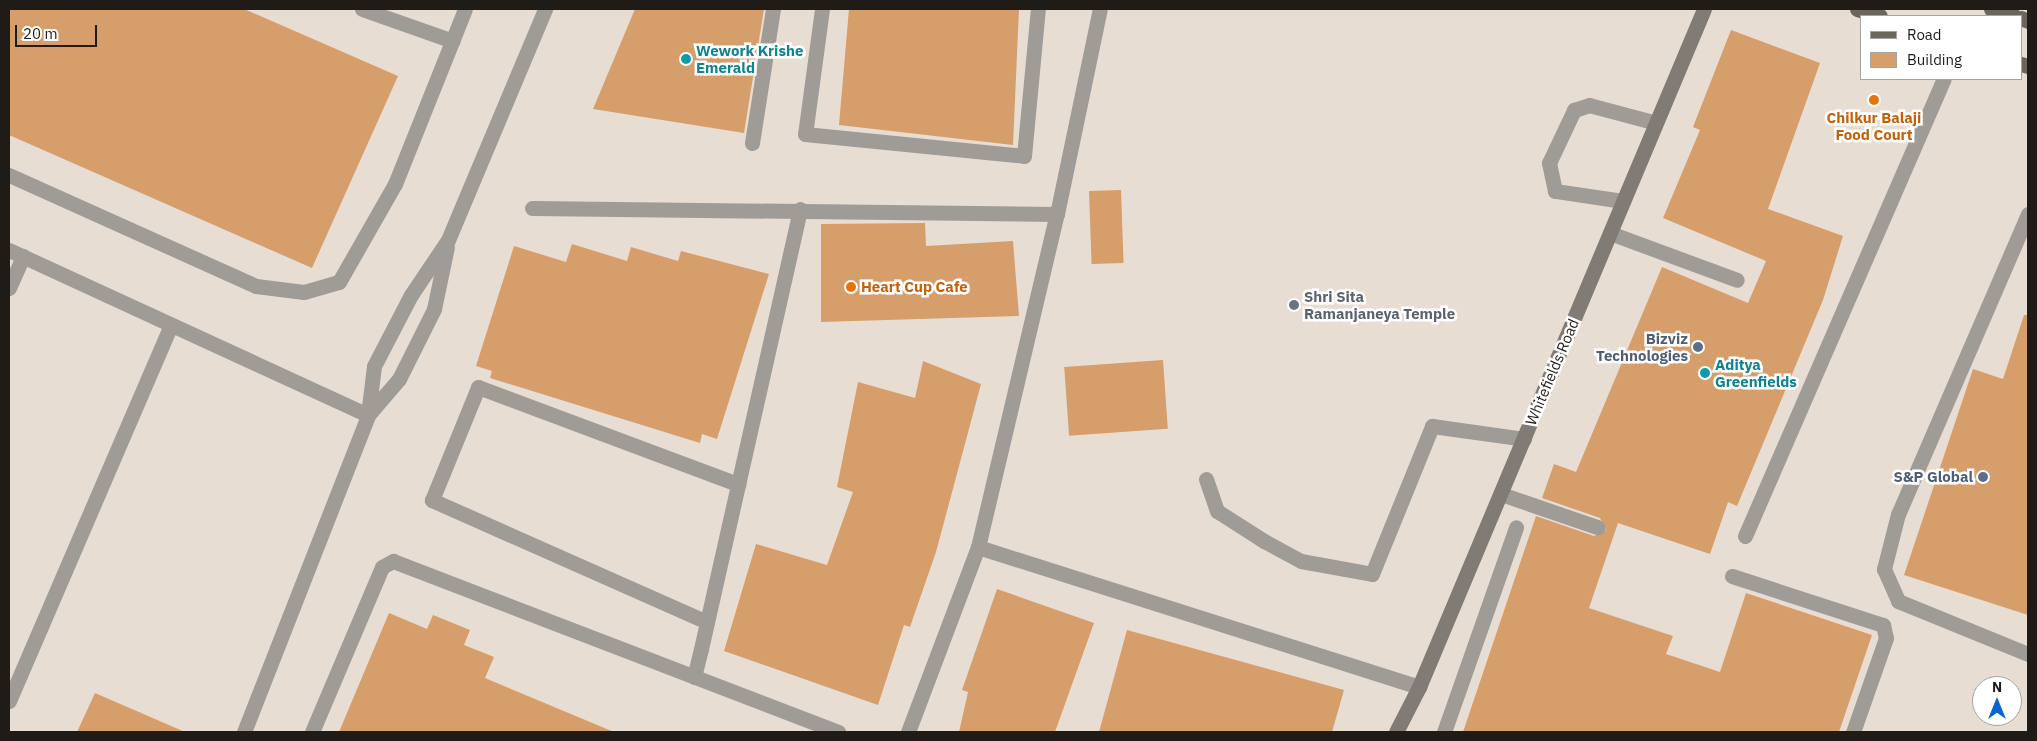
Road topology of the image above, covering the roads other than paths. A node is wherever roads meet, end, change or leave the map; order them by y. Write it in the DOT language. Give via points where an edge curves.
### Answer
graph roads {
  1 [pos="362,9"];
  2 [pos="465,9"];
  3 [pos="545,9"];
  4 [pos="773,9"];
  5 [pos="822,9"];
  6 [pos="1038,9"];
  7 [pos="1100,9"];
  8 [pos="1704,9"];
  9 [pos="1857,9"];
  10 [pos="1991,9"];
  11 [pos="1877,15"];
  12 [pos="2015,15"];
  13 [pos="453,41"];
  14 [pos="1944,80"];
  15 [pos="1656,123"];
  16 [pos="752,142"];
  17 [pos="9,175"];
  18 [pos="1623,201"];
  19 [pos="532,208"];
  20 [pos="800,209"];
  21 [pos="1057,214"];
  22 [pos="2028,214"];
  23 [pos="1610,233"];
  24 [pos="448,240"];
  25 [pos="9,250"];
  26 [pos="23,256"];
  27 [pos="1738,280"];
  28 [pos="9,288"];
  29 [pos="171,326"];
  30 [pos="368,415"];
  31 [pos="1524,439"];
  32 [pos="1206,479"];
  33 [pos="738,484"];
  34 [pos="1501,494"];
  35 [pos="1516,528"];
  36 [pos="1597,528"];
  37 [pos="1745,536"];
  38 [pos="978,546"];
  39 [pos="1732,576"];
  40 [pos="707,622"];
  41 [pos="2028,654"];
  42 [pos="694,677"];
  43 [pos="1420,687"];
  44 [pos="9,701"];
  45 [pos="244,732"];
  46 [pos="312,732"];
  47 [pos="838,732"];
  48 [pos="908,732"];
  49 [pos="1396,732"];
  50 [pos="1444,732"];
  51 [pos="1853,732"];
  1 -- 13 [label="street"];
  2 -- 13 [label="street"];
  3 -- 24 [label="street"];
  4 -- 16 [label="street"];
  5 -- 6 [label="street" via="805,134 1024,156"];
  7 -- 21 [label="street"];
  8 -- 15 [label="street, Whitefields Road"];
  9 -- 11 [label="main road"];
  10 -- 12 [label="main road"];
  13 -- 17 [label="street" via="395,184 338,282 304,292 256,286"];
  14 -- 37 [label="street"];
  15 -- 18 [label="street, Whitefields Road"];
  15 -- 18 [label="street" via="1589,105 1574,110 1549,162 1555,191"];
  18 -- 23 [label="street, Whitefields Road"];
  19 -- 20 [label="street"];
  20 -- 21 [label="street"];
  20 -- 33 [label="street"];
  21 -- 38 [label="street"];
  22 -- 41 [label="street" via="1898,514 1884,569 1898,601"];
  23 -- 27 [label="street"];
  23 -- 31 [label="street, Whitefields Road"];
  24 -- 30 [label="street" via="411,295 374,366"];
  24 -- 30 [label="street" via="434,309 399,379"];
  25 -- 26 [label="street"];
  26 -- 28 [label="street"];
  26 -- 29 [label="street"];
  29 -- 30 [label="street"];
  29 -- 44 [label="street"];
  30 -- 45 [label="street"];
  31 -- 32 [label="street" via="1432,426 1372,574 1300,561 1264,541 1217,511"];
  31 -- 34 [label="street, Whitefields Road"];
  33 -- 40 [label="street"];
  33 -- 40 [label="street" via="478,387 432,500"];
  34 -- 36 [label="street"];
  34 -- 43 [label="street, Whitefields Road"];
  35 -- 50 [label="street"];
  38 -- 43 [label="street"];
  38 -- 48 [label="street"];
  39 -- 51 [label="street" via="1882,625 1886,638"];
  40 -- 42 [label="street"];
  42 -- 46 [label="street" via="393,561 382,567"];
  42 -- 47 [label="street"];
  43 -- 49 [label="street, Whitefields Road"];
}
